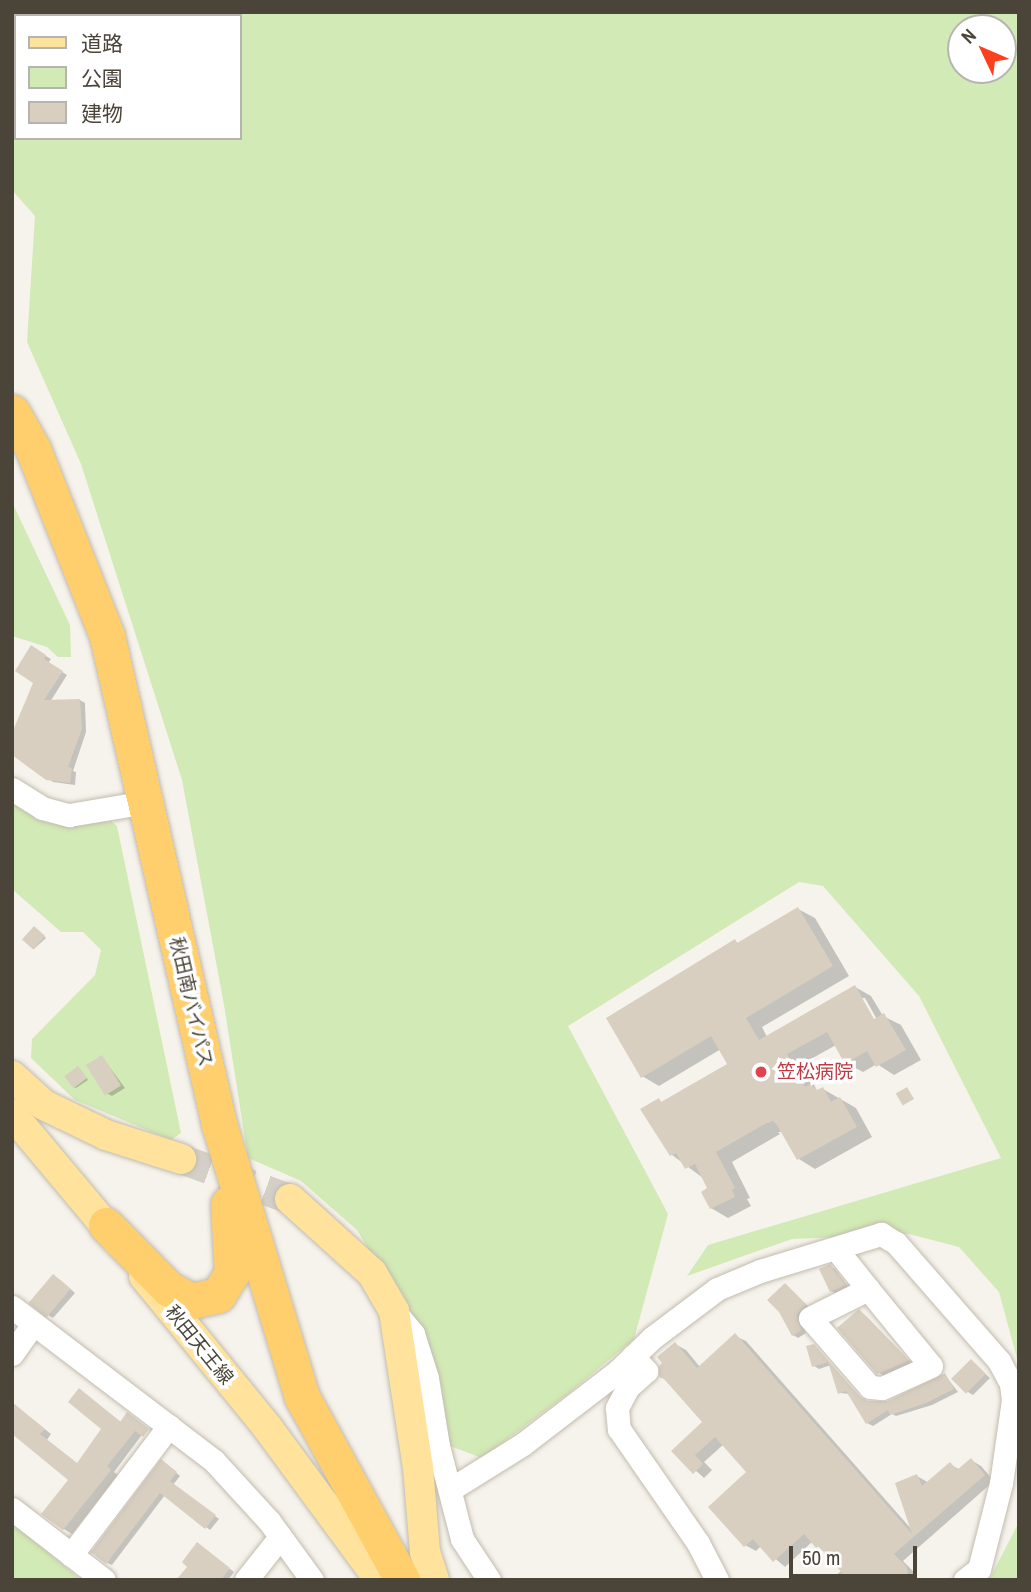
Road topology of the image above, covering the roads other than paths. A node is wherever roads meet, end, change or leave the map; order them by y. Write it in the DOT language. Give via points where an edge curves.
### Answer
graph roads {
  1 [pos="12,412"];
  2 [pos="12,789"];
  3 [pos="147,802"];
  4 [pos="12,1076"];
  5 [pos="12,1114"];
  6 [pos="219,1124"];
  7 [pos="181,1160"];
  8 [pos="290,1199"];
  9 [pos="106,1225"];
  10 [pos="836,1249"];
  11 [pos="869,1289"];
  12 [pos="12,1307"];
  13 [pos="394,1311"];
  14 [pos="33,1324"];
  15 [pos="12,1354"];
  16 [pos="634,1356"];
  17 [pos="169,1426"];
  18 [pos="450,1489"];
  19 [pos="12,1509"];
  20 [pos="280,1537"];
  21 [pos="71,1555"];
  22 [pos="104,1580"];
  23 [pos="246,1580"];
  24 [pos="312,1580"];
  25 [pos="380,1580"];
  26 [pos="402,1580"];
  27 [pos="434,1580"];
  28 [pos="489,1580"];
  29 [pos="717,1580"];
  30 [pos="965,1580"];
  1 -- 3 [label="highway, 秋田南バイパス" via="33,449 107,636"];
  2 -- 3 [label="street" via="42,808 69,815"];
  3 -- 6 [label="highway, 秋田南バイパス"];
  4 -- 7 [label="main road" via="44,1105 106,1135"];
  5 -- 9 [label="main road, 秋田天王線"];
  6 -- 9 [label="highway" via="233,1273 218,1295 192,1301 169,1289"];
  6 -- 26 [label="highway, 秋田南バイパス" via="302,1397"];
  8 -- 13 [label="main road" via="372,1273"];
  9 -- 25 [label="main road, 秋田天王線" via="267,1427"];
  10 -- 11 [label="street"];
  10 -- 16 [label="street" via="717,1289"];
  10 -- 30 [label="street" via="881,1234 896,1243 999,1362 1011,1384 1013,1400 1001,1483 979,1569"];
  11 -- 11 [label="street" via="931,1366 883,1388 870,1387 810,1318"];
  12 -- 14 [label="street"];
  13 -- 18 [label="street" via="413,1334 427,1378"];
  13 -- 27 [label="main road" via="418,1467 425,1552"];
  14 -- 15 [label="street"];
  14 -- 17 [label="street"];
  16 -- 18 [label="street" via="523,1444"];
  16 -- 29 [label="street" via="646,1371 628,1387 617,1408 619,1429 698,1543"];
  17 -- 20 [label="street" via="214,1461"];
  17 -- 21 [label="street"];
  18 -- 28 [label="street" via="462,1539"];
  19 -- 21 [label="street"];
  20 -- 23 [label="street"];
  20 -- 24 [label="street"];
  21 -- 22 [label="street"];
}
